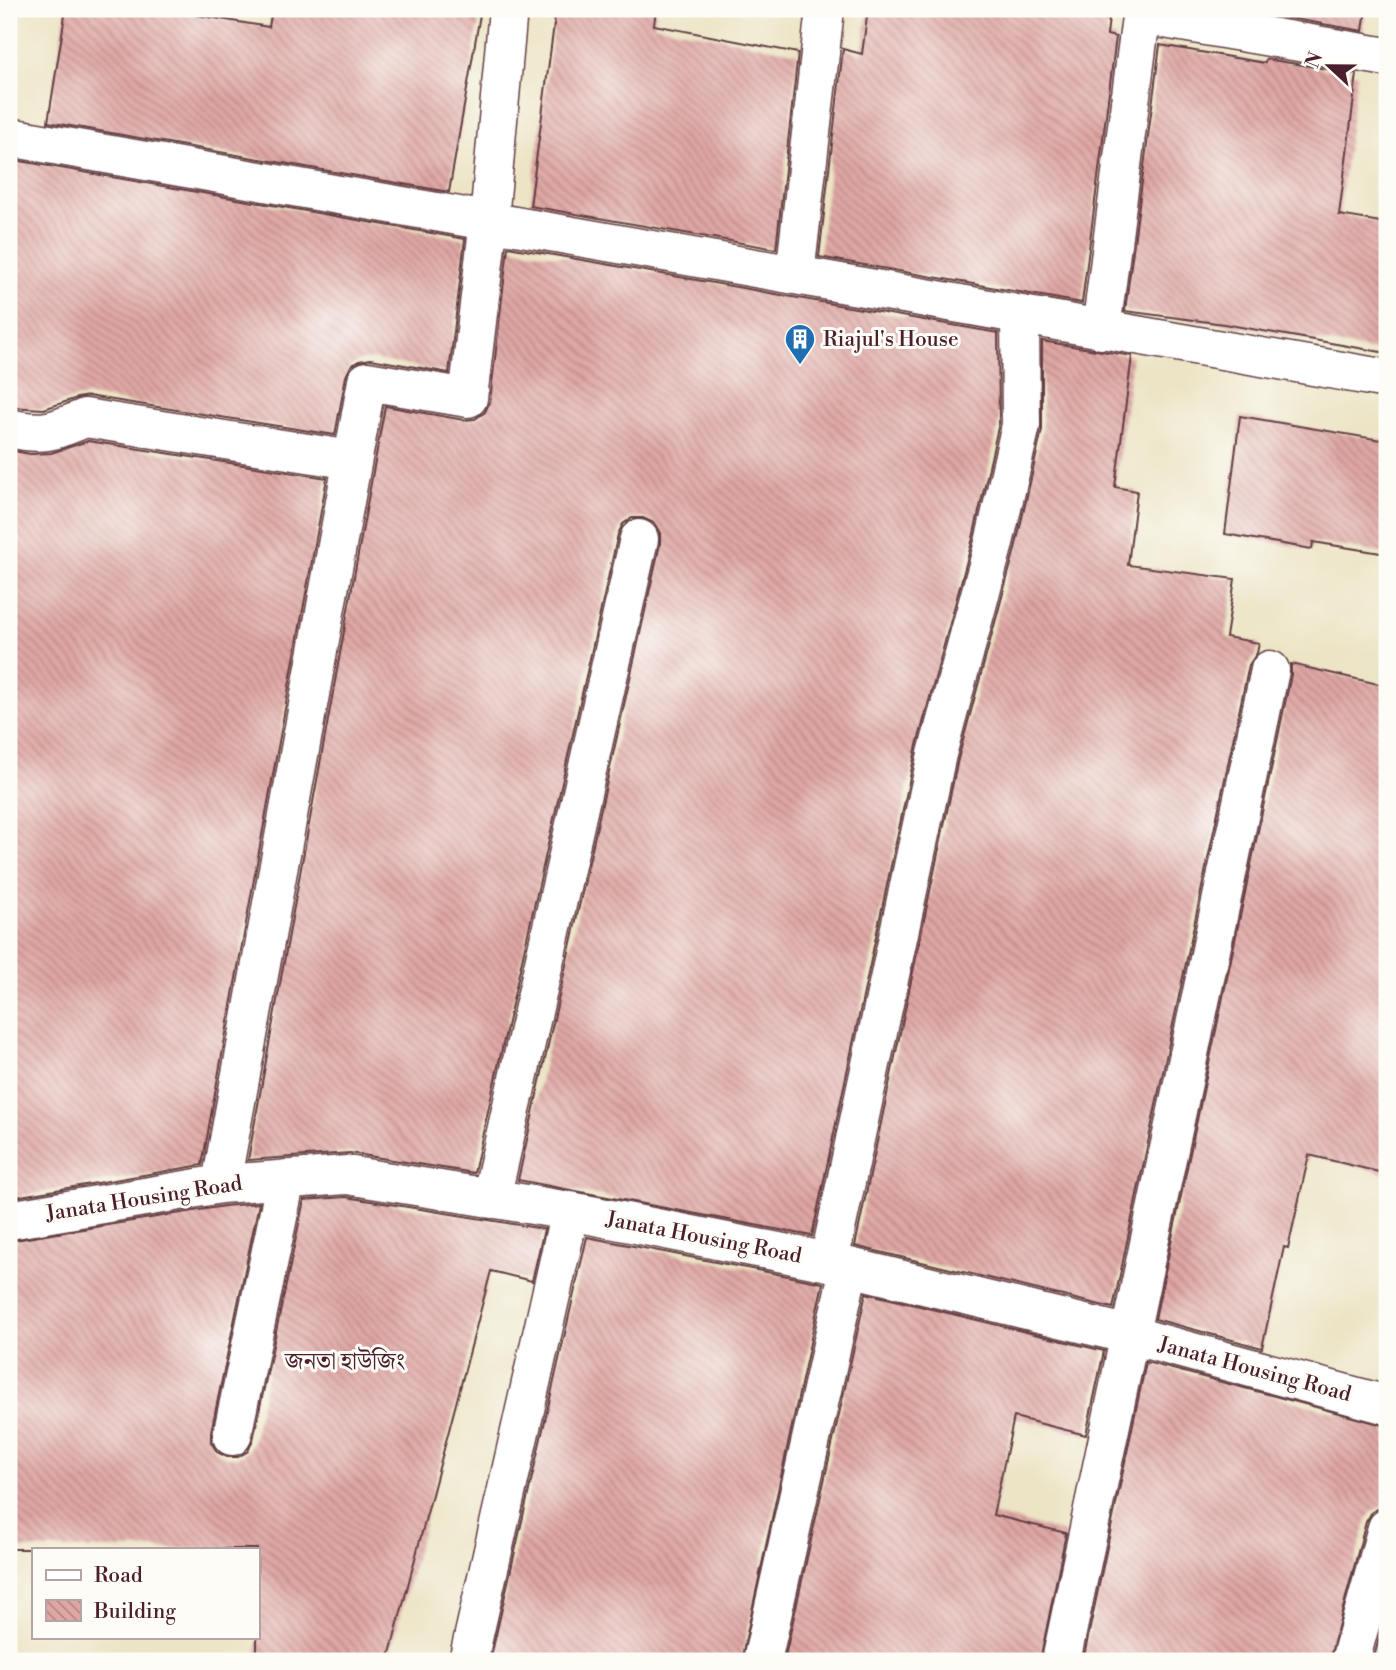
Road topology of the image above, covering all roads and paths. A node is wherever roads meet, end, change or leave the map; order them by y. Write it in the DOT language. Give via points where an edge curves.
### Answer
graph roads {
  1 [pos="508,9"];
  2 [pos="825,9"];
  3 [pos="1142,12"];
  4 [pos="1387,57"];
  5 [pos="9,137"];
  6 [pos="489,220"];
  7 [pos="795,275"];
  8 [pos="1020,316"];
  9 [pos="1101,330"];
  10 [pos="1387,379"];
  11 [pos="9,428"];
  12 [pos="352,460"];
  13 [pos="639,540"];
  14 [pos="1270,670"];
  15 [pos="286,1180"];
  16 [pos="220,1184"];
  17 [pos="491,1199"];
  18 [pos="570,1211"];
  19 [pos="9,1220"];
  20 [pos="839,1265"];
  21 [pos="1130,1335"];
  22 [pos="1387,1405"];
  23 [pos="232,1436"];
  24 [pos="1387,1528"];
  25 [pos="468,1661"];
  26 [pos="762,1661"];
  27 [pos="1061,1661"];
  28 [pos="1350,1661"];
  1 -- 6 [label="street"];
  2 -- 7 [label="street"];
  3 -- 4 [label="street"];
  3 -- 9 [label="street"];
  5 -- 6 [label="street"];
  6 -- 7 [label="street"];
  6 -- 12 [label="street" via="468,398 367,381"];
  7 -- 8 [label="street"];
  8 -- 9 [label="street"];
  8 -- 20 [label="street" via="1021,425 995,543 937,754"];
  9 -- 10 [label="street"];
  11 -- 12 [label="street" via="34,434 85,418"];
  12 -- 16 [label="street"];
  13 -- 17 [label="street"];
  14 -- 21 [label="street"];
  15 -- 16 [label="street, Janata Housing Road"];
  15 -- 17 [label="street, Janata Housing Road" via="347,1175"];
  15 -- 23 [label="street"];
  16 -- 19 [label="street, Janata Housing Road"];
  17 -- 18 [label="street, Janata Housing Road"];
  18 -- 20 [label="street, Janata Housing Road"];
  18 -- 25 [label="street"];
  20 -- 21 [label="street, Janata Housing Road"];
  20 -- 26 [label="street"];
  21 -- 22 [label="street, Janata Housing Road"];
  21 -- 27 [label="street"];
  24 -- 28 [label="street"];
}
